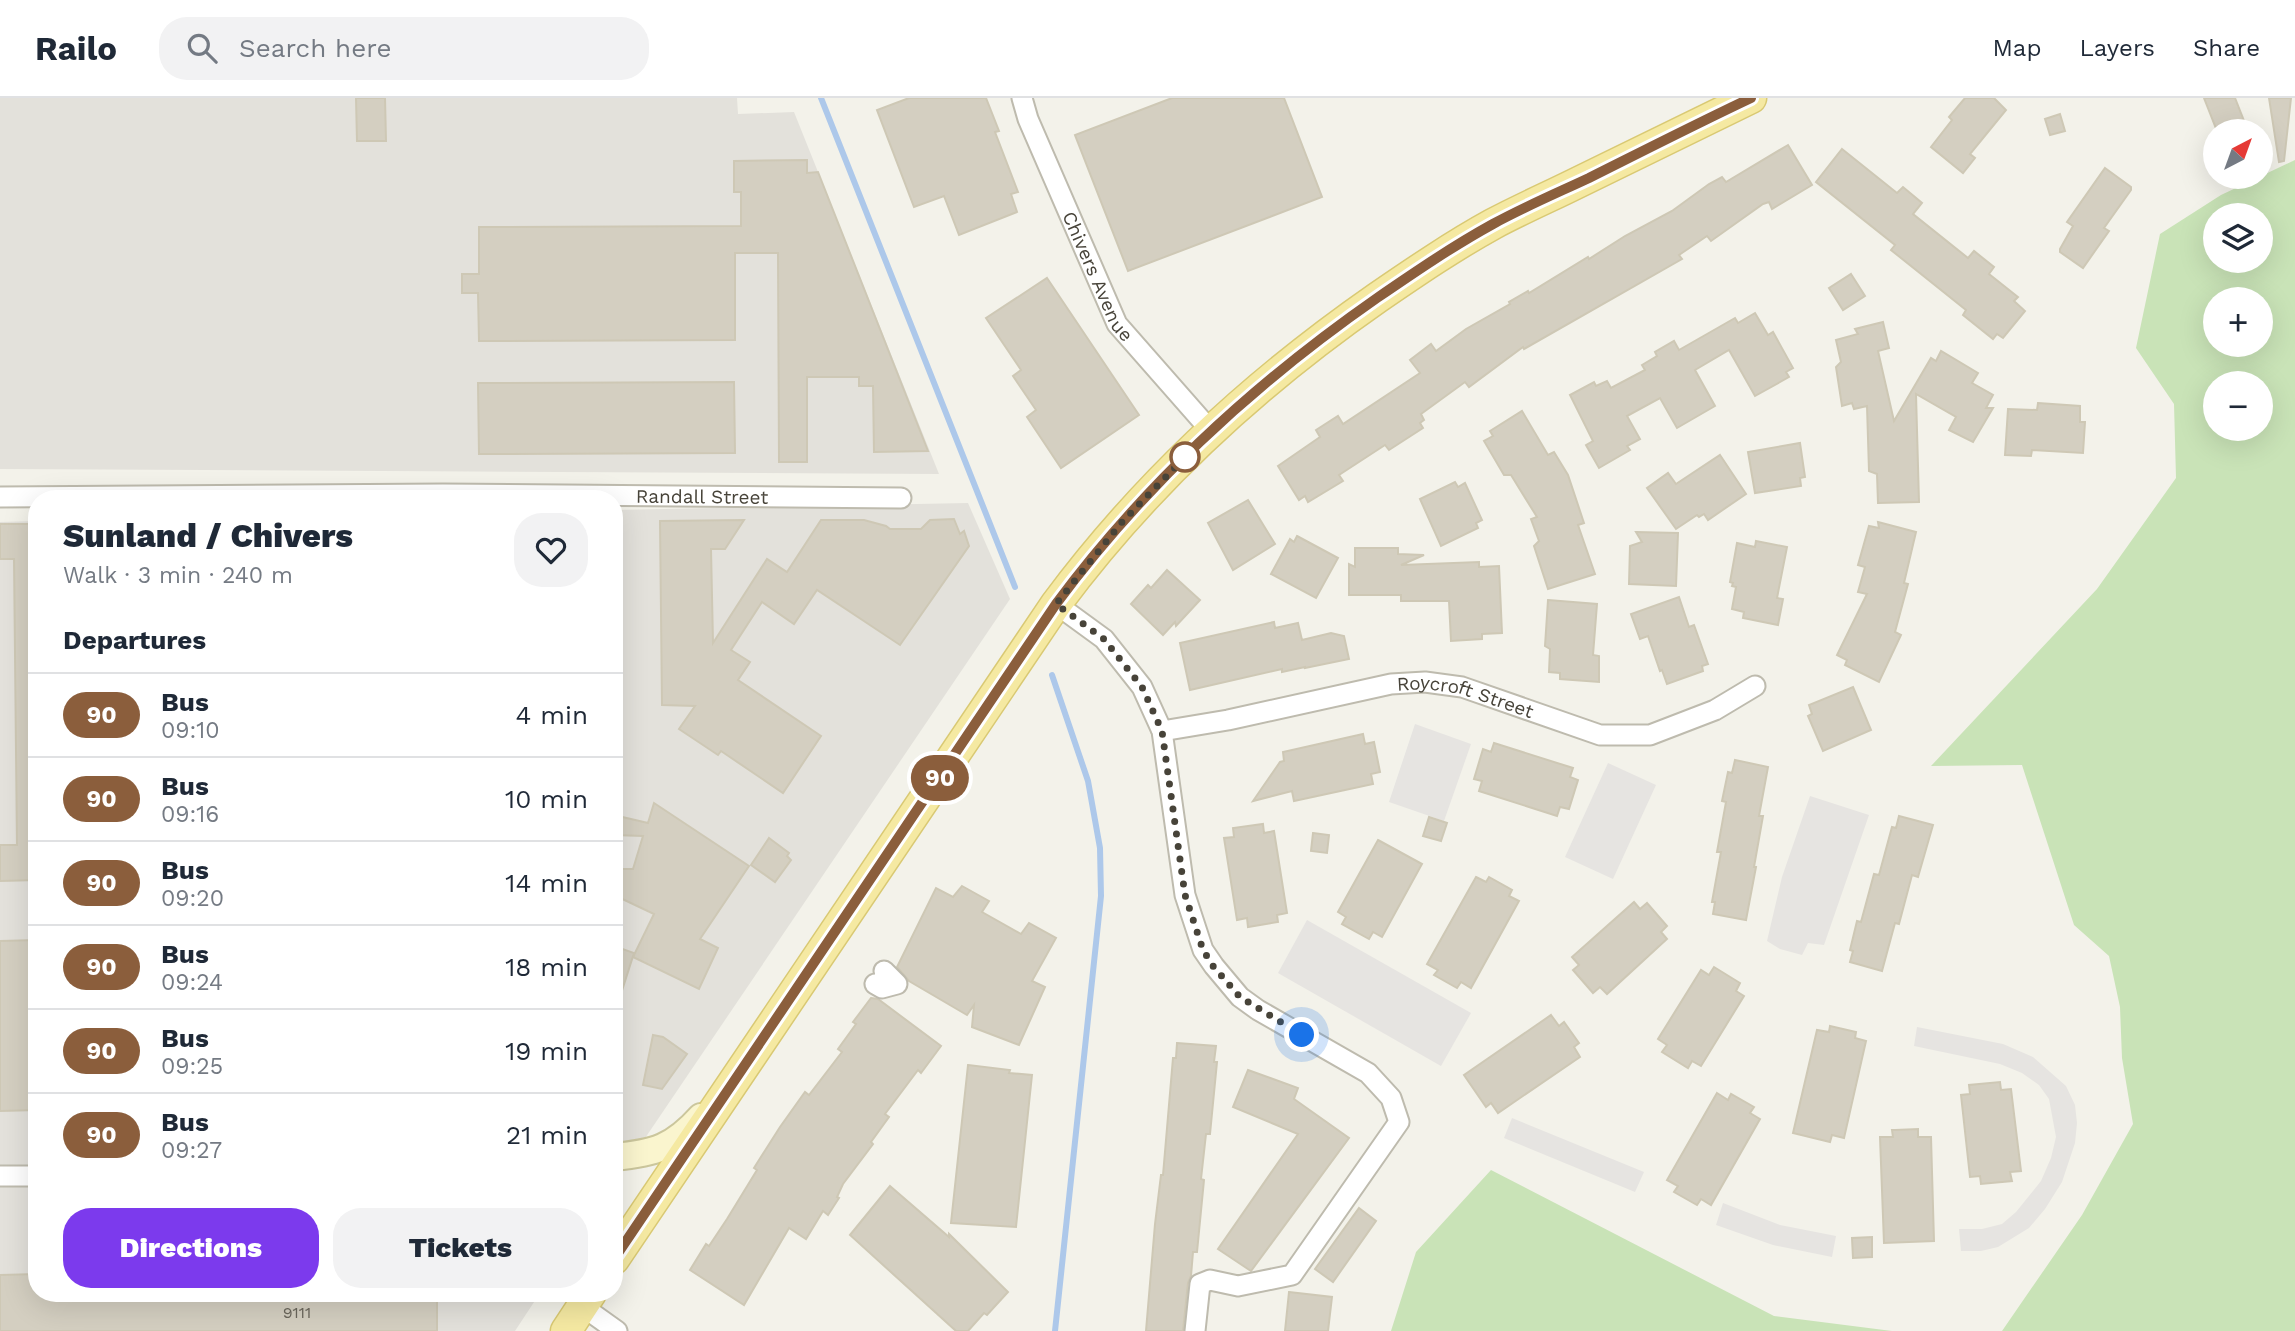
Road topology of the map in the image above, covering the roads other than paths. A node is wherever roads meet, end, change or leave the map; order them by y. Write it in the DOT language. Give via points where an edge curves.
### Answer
graph roads {
  1 [pos="1022,98"];
  2 [pos="1751,98"];
  3 [pos="1211,431"];
  4 [pos="0,497"];
  5 [pos="28,497"];
  6 [pos="623,497"];
  7 [pos="901,498"];
  8 [pos="1056,604"];
  9 [pos="1755,686"];
  10 [pos="1162,731"];
  11 [pos="740,1075"];
  12 [pos="623,1156"];
  13 [pos="0,1176"];
  14 [pos="28,1176"];
  15 [pos="623,1235"];
  16 [pos="585,1302"];
  17 [pos="588,1302"];
  18 [pos="566,1331"];
  19 [pos="617,1331"];
  20 [pos="1195,1331"];
  1 -- 3 [label="street, Chivers Avenue" via="1116,324"];
  2 -- 3 [label="main road" via="1494,224 1427,263 1273,375"];
  3 -- 8 [label="main road" via="1122,522"];
  4 -- 5 [label="street, Randall Street"];
  6 -- 7 [label="street, Randall Street"];
  8 -- 10 [label="street" via="1104,639 1142,687"];
  8 -- 11 [label="main road"];
  9 -- 10 [label="street, Roycroft Street" via="1714,710 1650,735 1600,735 1462,687 1425,681"];
  10 -- 20 [label="street" via="1185,895 1203,950 1240,997 1381,1084 1399,1122 1292,1275 1238,1286 1210,1280 1200,1284"];
  11 -- 12 [label="street" via="684,1136 649,1153"];
  11 -- 15 [label="main road"];
  13 -- 14 [label="street"];
  16 -- 18 [label="main road"];
  17 -- 19 [label="street"];
}
